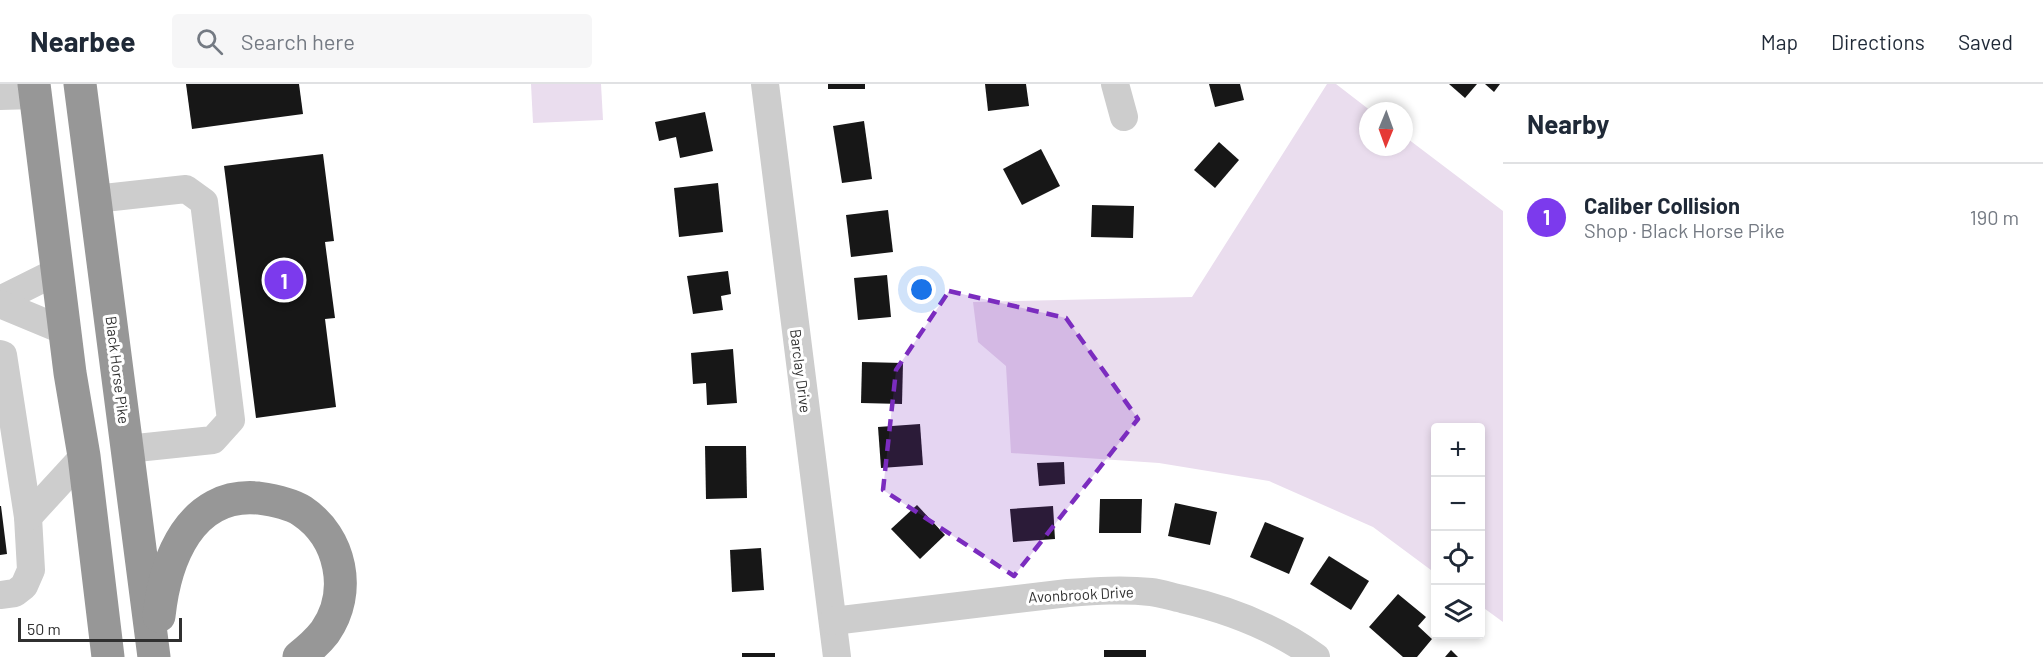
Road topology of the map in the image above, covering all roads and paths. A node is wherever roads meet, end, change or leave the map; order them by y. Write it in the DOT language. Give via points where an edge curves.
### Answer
graph roads {
  1 [pos="80,84"];
  2 [pos="765,84"];
  3 [pos="1115,84"];
  4 [pos="35,89"];
  5 [pos="0,96"];
  6 [pos="1124,117"];
  7 [pos="95,199"];
  8 [pos="58,271"];
  9 [pos="0,302"];
  10 [pos="65,331"];
  11 [pos="1,347"];
  12 [pos="8,439"];
  13 [pos="128,449"];
  14 [pos="84,456"];
  15 [pos="28,516"];
  16 [pos="0,595"];
  17 [pos="833,621"];
  18 [pos="108,657"];
  19 [pos="155,657"];
  20 [pos="299,657"];
  21 [pos="837,657"];
  22 [pos="1316,657"];
  1 -- 7 [label="highway, Black Horse Pike"];
  2 -- 17 [label="street, Barclay Drive"];
  3 -- 6 [label="street"];
  4 -- 5 [label="street"];
  4 -- 8 [label="highway"];
  7 -- 13 [label="highway, Black Horse Pike"];
  7 -- 13 [label="street" via="186,189 204,202 231,420 213,440"];
  8 -- 9 [label="street"];
  8 -- 10 [label="highway"];
  9 -- 10 [label="street"];
  10 -- 14 [label="highway"];
  11 -- 12 [label="street"];
  12 -- 15 [label="street"];
  13 -- 19 [label="highway, Black Horse Pike"];
  14 -- 15 [label="street"];
  14 -- 18 [label="highway"];
  15 -- 16 [label="street" via="31,570 24,586 15,593"];
  17 -- 21 [label="street, Barclay Drive"];
  17 -- 22 [label="street, Avonbrook Drive" via="1077,592 1153,592 1215,606 1283,636"];
  19 -- 20 [label="highway" via="166,574 191,524 219,503 248,497 300,509 328,537 339,563 340,588 333,617 325,633"];
}
